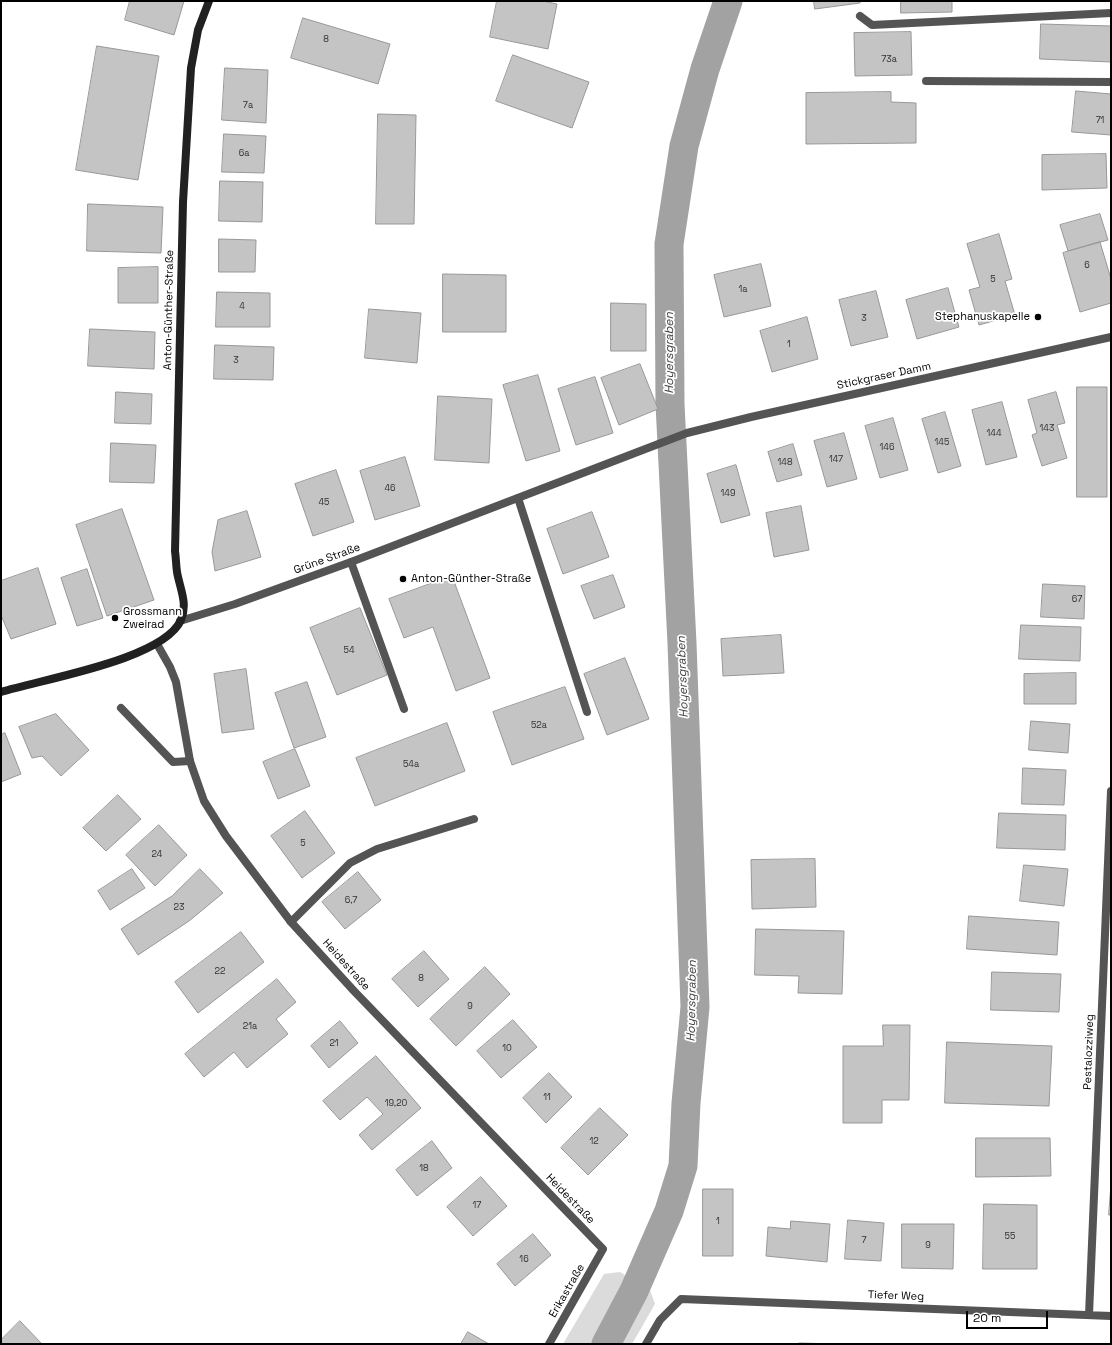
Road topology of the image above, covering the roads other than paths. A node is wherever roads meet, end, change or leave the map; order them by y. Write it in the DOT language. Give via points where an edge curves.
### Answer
graph roads {
  1 [pos="209,1"];
  2 [pos="1111,13"];
  3 [pos="860,16"];
  4 [pos="926,81"];
  5 [pos="1111,82"];
  6 [pos="1111,337"];
  7 [pos="663,441"];
  8 [pos="518,498"];
  9 [pos="351,562"];
  10 [pos="180,620"];
  11 [pos="157,644"];
  12 [pos="1,692"];
  13 [pos="121,708"];
  14 [pos="404,709"];
  15 [pos="587,712"];
  16 [pos="190,761"];
  17 [pos="1111,791"];
  18 [pos="474,819"];
  19 [pos="291,922"];
  20 [pos="603,1250"];
  21 [pos="1089,1315"];
  22 [pos="1111,1316"];
  23 [pos="549,1344"];
  24 [pos="646,1344"];
  1 -- 10 [label="main road, Anton-Günther-Straße" via="198,30 191,68 183,202 175,551 184,601"];
  2 -- 3 [label="street" via="872,25"];
  4 -- 5 [label="street"];
  6 -- 7 [label="street, Stickgraser Damm" via="751,417"];
  7 -- 8 [label="street, Grüne Straße"];
  8 -- 9 [label="street, Grüne Straße"];
  8 -- 15 [label="street"];
  9 -- 10 [label="street, Grüne Straße" via="235,604"];
  9 -- 14 [label="street"];
  10 -- 11 [label="main road" via="170,634"];
  11 -- 12 [label="main road" via="116,660"];
  11 -- 16 [label="street, Heidestraße" via="176,682"];
  13 -- 16 [label="street" via="173,762"];
  16 -- 19 [label="street, Heidestraße" via="204,801 226,836"];
  17 -- 21 [label="street, Pestalozziweg"];
  18 -- 19 [label="street" via="377,849 350,863"];
  19 -- 20 [label="street, Heidestraße"];
  20 -- 23 [label="street, Erikastraße"];
  21 -- 22 [label="street, Tiefer Weg"];
  21 -- 24 [label="street, Tiefer Weg" via="681,1299 660,1320"];
}
